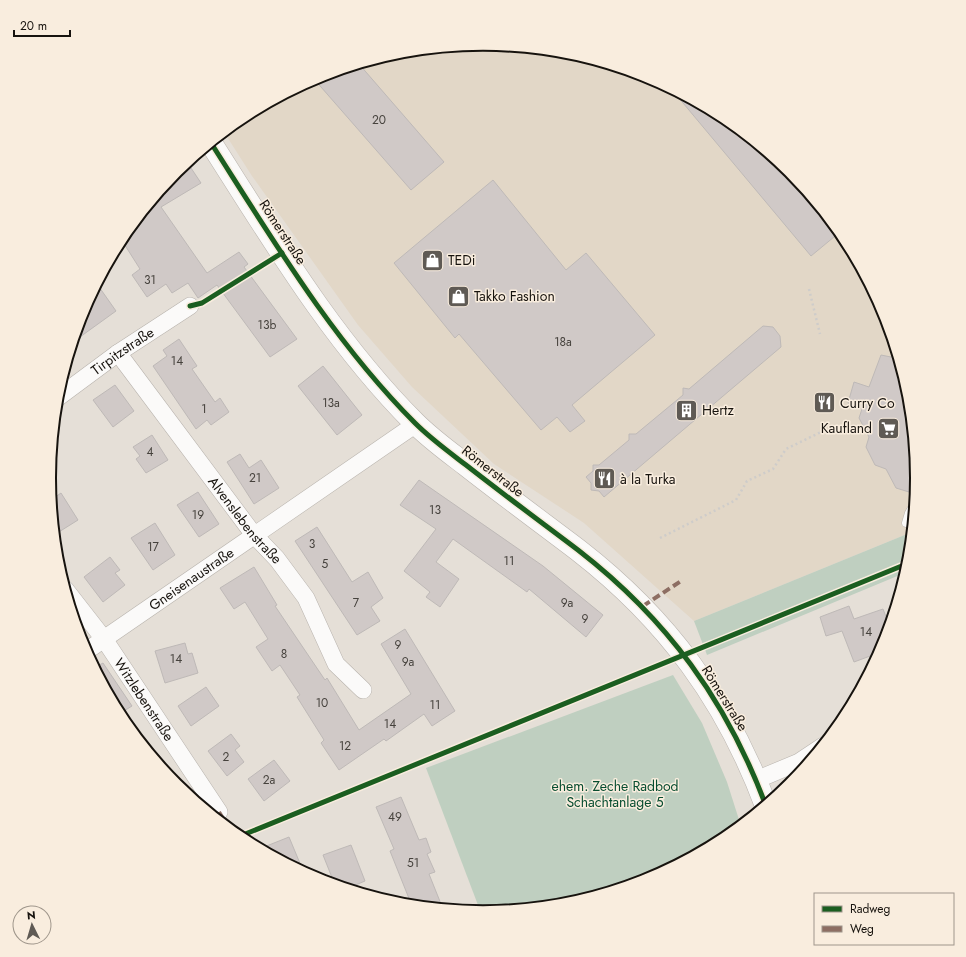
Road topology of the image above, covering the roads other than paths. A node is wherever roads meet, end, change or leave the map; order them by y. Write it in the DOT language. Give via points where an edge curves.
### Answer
graph roads {
  1 [pos="213,147"];
  2 [pos="190,306"];
  3 [pos="118,353"];
  4 [pos="65,393"];
  5 [pos="416,424"];
  6 [pos="909,512"];
  7 [pos="906,523"];
  8 [pos="254,535"];
  9 [pos="73,599"];
  10 [pos="104,639"];
  11 [pos="91,648"];
  12 [pos="363,690"];
  13 [pos="807,756"];
  14 [pos="756,780"];
  15 [pos="764,801"];
  16 [pos="220,812"];
  1 -- 5 [label="main road, Römerstraße" via="331,326"];
  2 -- 3 [label="street, Tirpitzstraße"];
  3 -- 4 [label="street, Tirpitzstraße"];
  3 -- 8 [label="street, Alvenslebenstraße"];
  5 -- 8 [label="street, Gneisenaustraße"];
  5 -- 14 [label="main road, Römerstraße" via="593,562 643,606 684,655 708,689 741,747"];
  6 -- 7 [label="lane"];
  8 -- 10 [label="street, Gneisenaustraße"];
  8 -- 12 [label="street, Alvenslebenstraße" via="277,559 306,598 336,664"];
  9 -- 10 [label="street, Witzlebenstraße"];
  10 -- 11 [label="street, Gneisenaustraße"];
  10 -- 16 [label="street, Witzlebenstraße"];
  13 -- 14 [label="street"];
  14 -- 15 [label="main road, Römerstraße"];
}
